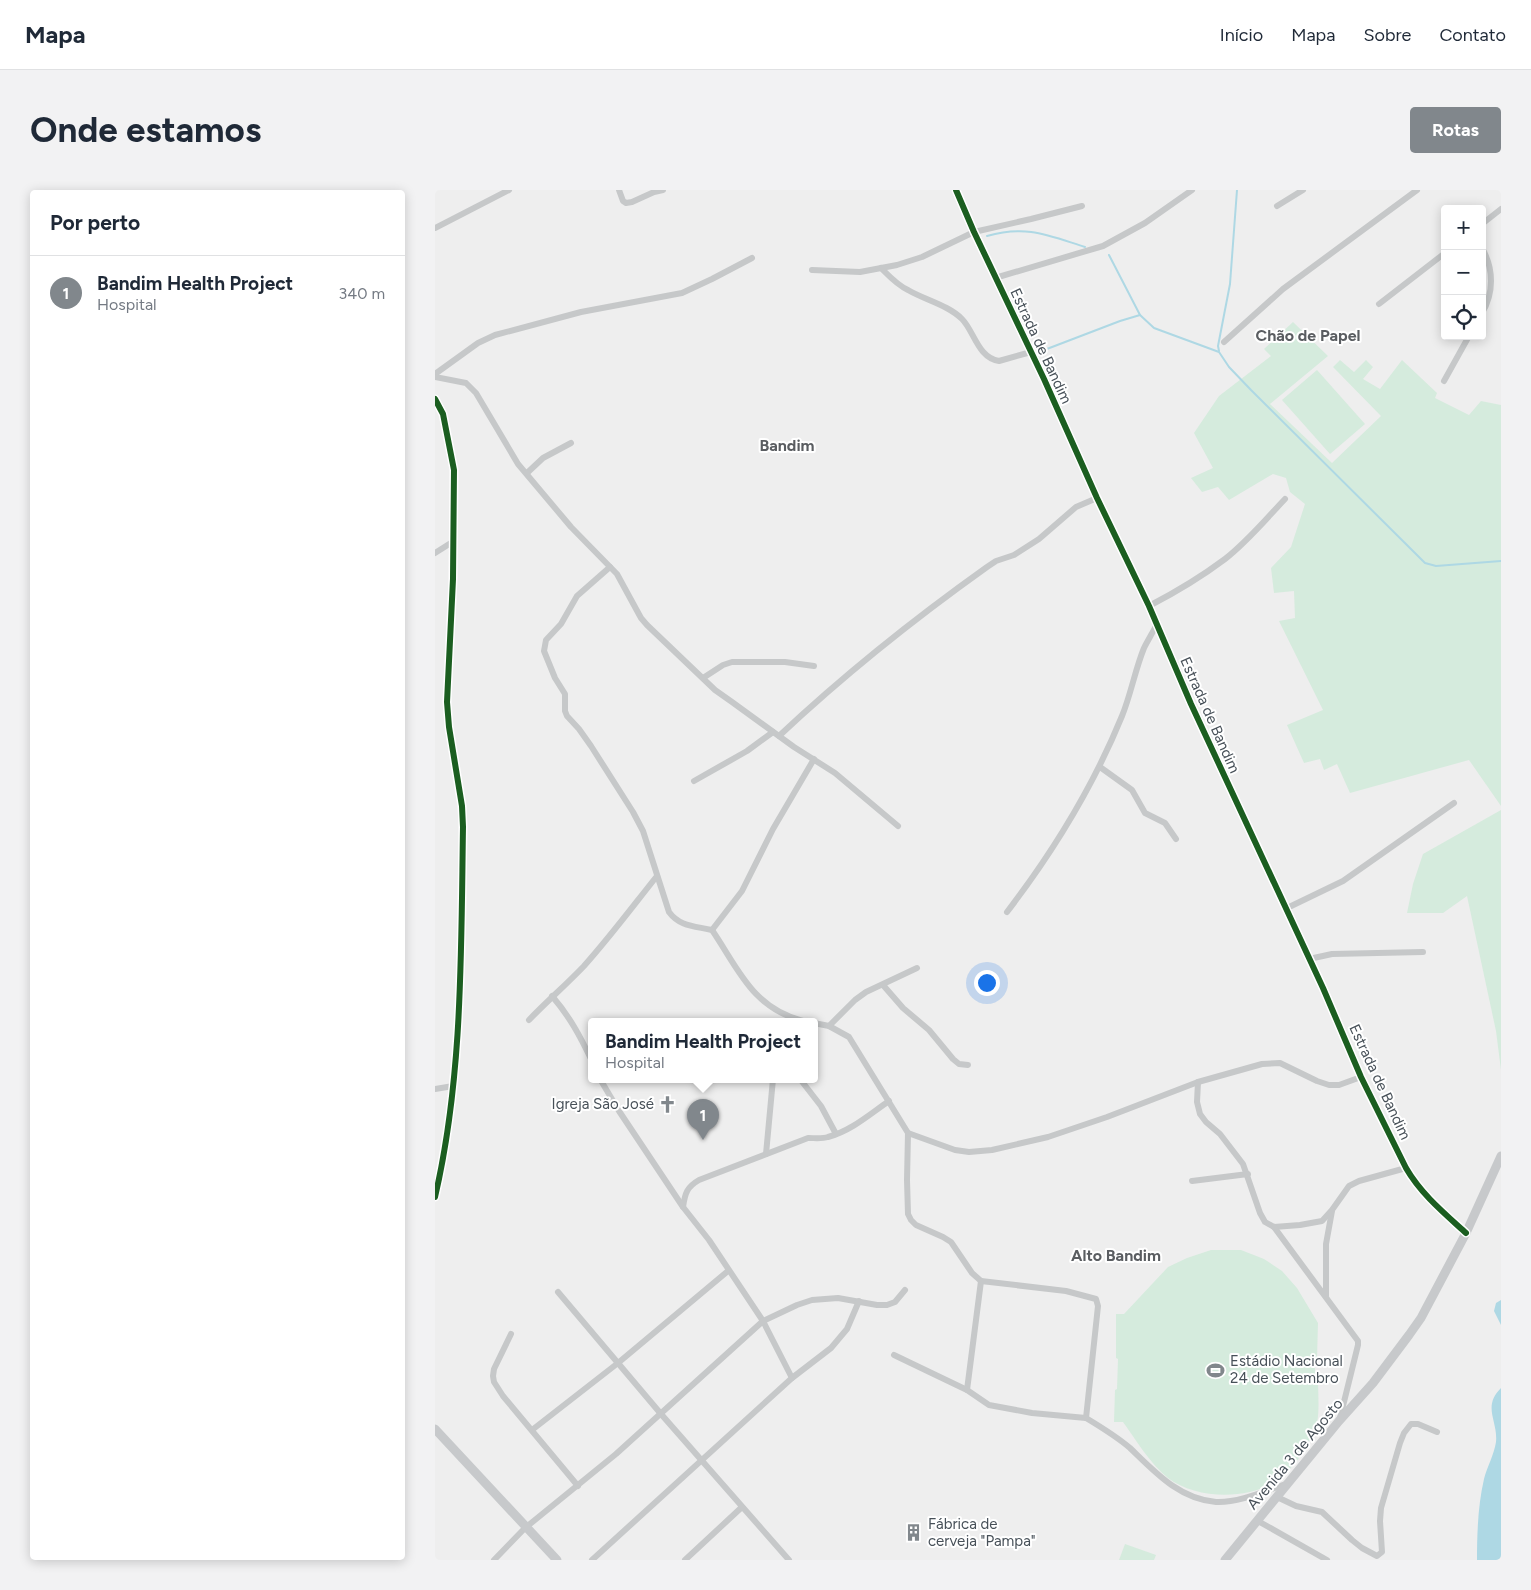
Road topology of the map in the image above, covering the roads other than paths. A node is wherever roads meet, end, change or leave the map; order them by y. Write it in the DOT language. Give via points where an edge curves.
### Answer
graph roads {
  1 [pos="507,190"];
  2 [pos="619,190"];
  3 [pos="663,190"];
  4 [pos="956,190"];
  5 [pos="1192,190"];
  6 [pos="1303,190"];
  7 [pos="1417,190"];
  8 [pos="1081,206"];
  9 [pos="1277,206"];
  10 [pos="1501,209"];
  11 [pos="1486,221"];
  12 [pos="435,228"];
  13 [pos="974,232"];
  14 [pos="1483,250"];
  15 [pos="1441,256"];
  16 [pos="753,258"];
  17 [pos="881,268"];
  18 [pos="812,270"];
  19 [pos="995,278"];
  20 [pos="1379,304"];
  21 [pos="1486,306"];
  22 [pos="1467,340"];
  23 [pos="1225,342"];
  24 [pos="1031,352"];
  25 [pos="435,375"];
  26 [pos="1444,381"];
  27 [pos="435,399"];
  28 [pos="571,443"];
  29 [pos="527,474"];
  30 [pos="1097,498"];
  31 [pos="1285,499"];
  32 [pos="454,541"];
  33 [pos="435,553"];
  34 [pos="610,567"];
  35 [pos="1149,606"];
  36 [pos="1157,624"];
  37 [pos="814,666"];
  38 [pos="703,678"];
  39 [pos="773,732"];
  40 [pos="779,736"];
  41 [pos="814,759"];
  42 [pos="1100,767"];
  43 [pos="694,781"];
  44 [pos="1454,803"];
  45 [pos="898,826"];
  46 [pos="1176,839"];
  47 [pos="657,876"];
  48 [pos="1285,909"];
  49 [pos="1007,912"];
  50 [pos="712,930"];
  51 [pos="1423,952"];
  52 [pos="1309,959"];
  53 [pos="917,968"];
  54 [pos="883,985"];
  55 [pos="552,996"];
  56 [pos="792,1018"];
  57 [pos="529,1020"];
  58 [pos="818,1025"];
  59 [pos="829,1026"];
  60 [pos="588,1053"];
  61 [pos="968,1065"];
  62 [pos="1361,1077"];
  63 [pos="1198,1082"];
  64 [pos="602,1083"];
  65 [pos="773,1083"];
  66 [pos="803,1083"];
  67 [pos="453,1086"];
  68 [pos="435,1089"];
  69 [pos="889,1101"];
  70 [pos="908,1133"];
  71 [pos="837,1134"];
  72 [pos="766,1154"];
  73 [pos="1501,1156"];
  74 [pos="1406,1168"];
  75 [pos="1248,1174"];
  76 [pos="1192,1181"];
  77 [pos="435,1197"];
  78 [pos="683,1207"];
  79 [pos="1333,1210"];
  80 [pos="1274,1227"];
  81 [pos="1466,1233"];
  82 [pos="728,1271"];
  83 [pos="981,1281"];
  84 [pos="905,1290"];
  85 [pos="558,1292"];
  86 [pos="1326,1297"];
  87 [pos="859,1301"];
  88 [pos="763,1321"];
  89 [pos="511,1334"];
  90 [pos="894,1355"];
  91 [pos="619,1362"];
  92 [pos="792,1378"];
  93 [pos="967,1390"];
  94 [pos="661,1414"];
  95 [pos="1085,1418"];
  96 [pos="1339,1421"];
  97 [pos="435,1429"];
  98 [pos="532,1430"];
  99 [pos="1437,1432"];
  100 [pos="702,1461"];
  101 [pos="1287,1484"];
  102 [pos="578,1486"];
  103 [pos="1277,1497"];
  104 [pos="742,1507"];
  105 [pos="1258,1520"];
  106 [pos="525,1528"];
  107 [pos="785,1559"];
  108 [pos="494,1560"];
  109 [pos="557,1560"];
  110 [pos="591,1560"];
  111 [pos="685,1560"];
  112 [pos="1225,1560"];
  113 [pos="1327,1560"];
  1 -- 12 [label="street"];
  2 -- 3 [label="street" via="626,203"];
  4 -- 13 [label="street, Estrada de Bandim"];
  5 -- 19 [label="street" via="1145,223 1103,246"];
  6 -- 9 [label="street"];
  7 -- 23 [label="street" via="1283,289"];
  8 -- 13 [label="street"];
  10 -- 11 [label="street"];
  13 -- 17 [label="street" via="922,257"];
  13 -- 19 [label="street, Estrada de Bandim"];
  14 -- 21 [label="street" via="1491,283"];
  15 -- 20 [label="street"];
  16 -- 25 [label="street" via="682,293 581,312 495,335 478,343"];
  17 -- 18 [label="street" via="841,272"];
  17 -- 24 [label="street" via="905,289 956,314 978,345 994,360"];
  19 -- 24 [label="street, Estrada de Bandim"];
  22 -- 26 [label="street"];
  24 -- 30 [label="street, Estrada de Bandim"];
  25 -- 29 [label="street" via="469,385"];
  27 -- 32 [label="street" via="445,422 454,470"];
  28 -- 29 [label="street" via="543,458"];
  29 -- 34 [label="street"];
  30 -- 35 [label="street, Estrada de Bandim"];
  30 -- 40 [label="street" via="1076,507 1027,547 987,567 909,624 850,671"];
  31 -- 35 [label="street" via="1225,559"];
  32 -- 33 [label="street"];
  32 -- 67 [label="street" via="447,702 463,837 458,1031"];
  34 -- 38 [label="street" via="621,580 641,618"];
  34 -- 47 [label="street" via="577,596 561,624 546,640 544,650 565,694 567,716 583,734 633,812 643,831"];
  35 -- 36 [label="street, Estrada de Bandim"];
  36 -- 42 [label="street" via="1144,647 1123,716"];
  36 -- 48 [label="street, Estrada de Bandim"];
  37 -- 38 [label="street" via="785,662 732,662"];
  38 -- 39 [label="street"];
  39 -- 40 [label="street"];
  39 -- 43 [label="street"];
  40 -- 41 [label="street"];
  41 -- 45 [label="street" via="841,777"];
  41 -- 50 [label="street" via="742,891"];
  42 -- 46 [label="street" via="1132,790 1145,813 1165,822"];
  42 -- 49 [label="street" via="1056,844"];
  44 -- 48 [label="street" via="1343,882"];
  47 -- 50 [label="street" via="674,919 680,924"];
  47 -- 55 [label="street" via="585,965"];
  48 -- 52 [label="street, Estrada de Bandim"];
  50 -- 56 [label="street" via="744,982 755,994"];
  51 -- 52 [label="street" via="1332,954"];
  52 -- 62 [label="street, Estrada de Bandim"];
  53 -- 54 [label="street"];
  54 -- 59 [label="street" via="855,1000"];
  54 -- 61 [label="street" via="929,1030 953,1060"];
  55 -- 57 [label="street"];
  55 -- 60 [label="street" via="575,1026"];
  58 -- 59 [label="street"];
  59 -- 69 [label="street" via="849,1037"];
  62 -- 63 [label="street" via="1329,1085 1274,1062"];
  62 -- 74 [label="street, Estrada de Bandim"];
  63 -- 70 [label="street" via="1048,1137 991,1150 955,1150"];
  63 -- 75 [label="street" via="1200,1114 1238,1156"];
  64 -- 78 [label="street"];
  65 -- 72 [label="street"];
  66 -- 71 [label="street"];
  67 -- 68 [label="street"];
  67 -- 77 [label="street"];
  69 -- 70 [label="street"];
  69 -- 71 [label="street"];
  70 -- 83 [label="street" via="908,1214 917,1225 951,1242 971,1273"];
  71 -- 72 [label="street" via="808,1138"];
  72 -- 78 [label="street" via="689,1185"];
  73 -- 81 [label="street, Avenida 3 de Agosto"];
  74 -- 79 [label="street" via="1349,1186"];
  74 -- 81 [label="street, Estrada de Bandim" via="1431,1201"];
  75 -- 76 [label="street"];
  75 -- 80 [label="street" via="1260,1213 1265,1222"];
  78 -- 82 [label="street"];
  79 -- 80 [label="street" via="1322,1221"];
  79 -- 86 [label="street" via="1326,1244"];
  80 -- 86 [label="street"];
  81 -- 96 [label="street, Avenida 3 de Agosto" via="1421,1318 1373,1383"];
  82 -- 88 [label="street"];
  82 -- 91 [label="street"];
  83 -- 93 [label="street"];
  83 -- 95 [label="street" via="1065,1291 1096,1299 1098,1306"];
  84 -- 87 [label="street" via="895,1302 887,1304"];
  85 -- 91 [label="street"];
  86 -- 96 [label="street" via="1358,1341"];
  87 -- 88 [label="street" via="838,1298 812,1300"];
  87 -- 92 [label="street" via="842,1336"];
  88 -- 92 [label="street"];
  88 -- 94 [label="street"];
  89 -- 98 [label="street" via="494,1369 494,1382"];
  90 -- 93 [label="street"];
  91 -- 94 [label="street"];
  91 -- 98 [label="street"];
  92 -- 100 [label="street"];
  93 -- 95 [label="street" via="1002,1408"];
  94 -- 100 [label="street"];
  94 -- 102 [label="street"];
  95 -- 101 [label="street" via="1109,1431 1161,1478 1199,1499 1217,1502 1236,1499"];
  96 -- 101 [label="street, Avenida 3 de Agosto"];
  97 -- 106 [label="street"];
  98 -- 102 [label="street"];
  99 -- 103 [label="street" via="1411,1424 1402,1438 1381,1508 1381,1552 1377,1556 1352,1540 1322,1512 1296,1506"];
  100 -- 104 [label="street"];
  100 -- 110 [label="street"];
  101 -- 103 [label="street, Avenida 3 de Agosto"];
  102 -- 106 [label="street"];
  103 -- 105 [label="street, Avenida 3 de Agosto"];
  104 -- 107 [label="street"];
  104 -- 111 [label="street"];
  105 -- 112 [label="street, Avenida 3 de Agosto"];
  105 -- 113 [label="street"];
  106 -- 108 [label="street"];
  106 -- 109 [label="street"];
}
